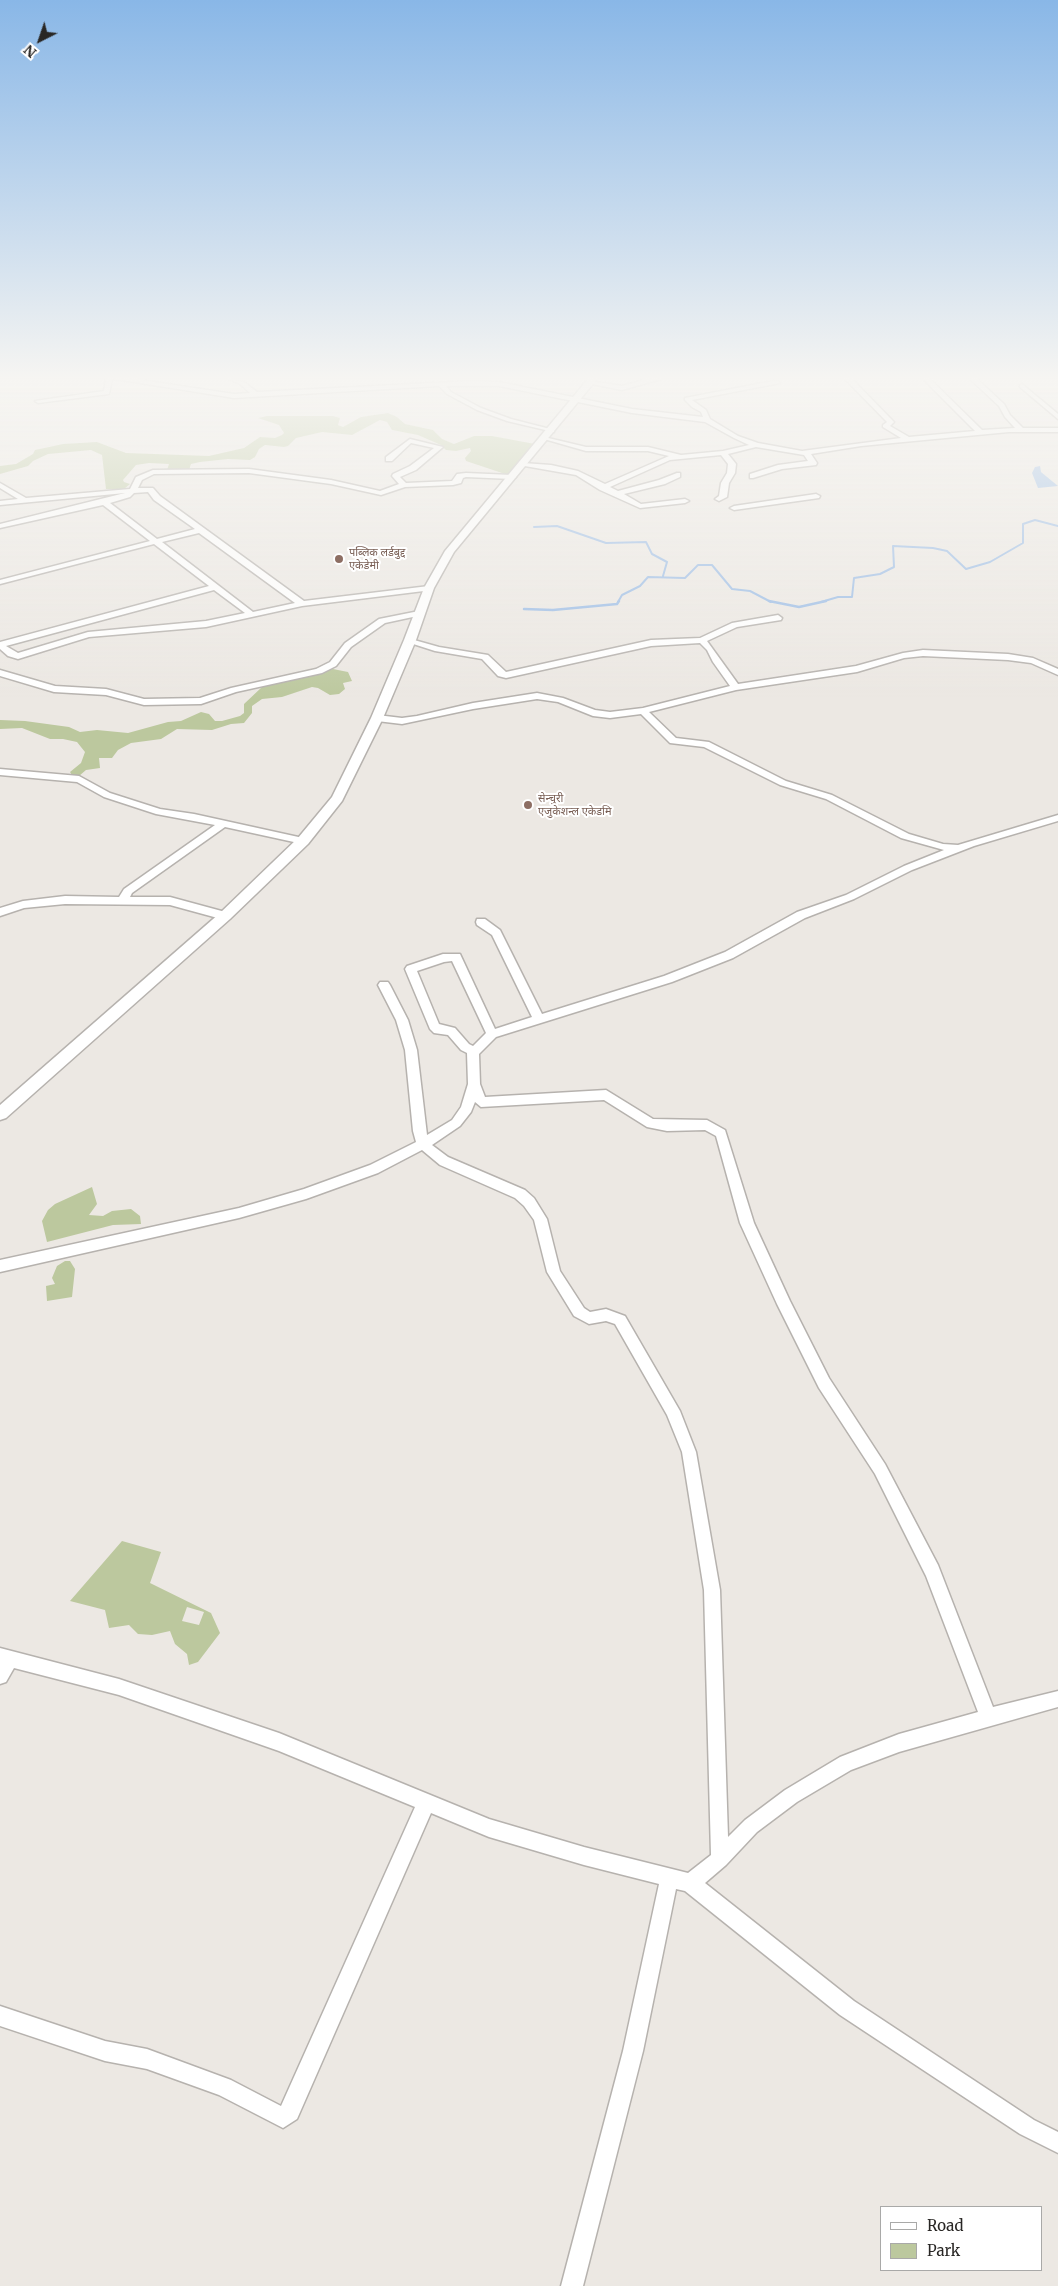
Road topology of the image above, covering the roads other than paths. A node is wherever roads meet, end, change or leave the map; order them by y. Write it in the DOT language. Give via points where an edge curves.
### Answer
graph roads {
  1 [pos="1,486"];
  2 [pos="135,486"];
  3 [pos="346,486"];
  4 [pos="402,486"];
  5 [pos="506,486"];
  6 [pos="598,486"];
  7 [pos="608,486"];
  8 [pos="649,486"];
  9 [pos="725,486"];
  10 [pos="602,488"];
  11 [pos="133,490"];
  12 [pos="618,494"];
  13 [pos="816,496"];
  14 [pos="23,499"];
  15 [pos="719,499"];
  16 [pos="684,501"];
  17 [pos="104,502"];
  18 [pos="0,503"];
  19 [pos="734,508"];
  20 [pos="0,526"];
  21 [pos="200,530"];
  22 [pos="155,542"];
  23 [pos="0,582"];
  24 [pos="214,587"];
  25 [pos="429,588"];
  26 [pos="302,604"];
  27 [pos="419,613"];
  28 [pos="252,615"];
  29 [pos="778,618"];
  30 [pos="410,640"];
  31 [pos="702,640"];
  32 [pos="0,645"];
  33 [pos="1058,672"];
  34 [pos="0,673"];
  35 [pos="736,687"];
  36 [pos="643,711"];
  37 [pos="377,718"];
  38 [pos="0,772"];
  39 [pos="1058,818"];
  40 [pos="223,824"];
  41 [pos="303,841"];
  42 [pos="961,848"];
  43 [pos="122,901"];
  44 [pos="0,912"];
  45 [pos="225,916"];
  46 [pos="481,922"];
  47 [pos="384,985"];
  48 [pos="539,1020"];
  49 [pos="492,1034"];
  50 [pos="475,1051"];
  51 [pos="474,1084"];
  52 [pos="0,1114"];
  53 [pos="423,1144"];
  54 [pos="0,1266"];
  55 [pos="5,1658"];
  56 [pos="0,1676"];
  57 [pos="1058,1699"];
  58 [pos="988,1717"];
  59 [pos="428,1802"];
  60 [pos="720,1859"];
  61 [pos="669,1878"];
  62 [pos="690,1883"];
  63 [pos="0,2016"];
  64 [pos="1058,2142"];
  65 [pos="572,2286"];
  1 -- 14 [label="street"];
  2 -- 11 [label="street"];
  3 -- 4 [label="street" via="375,493"];
  5 -- 25 [label="main road" via="450,551"];
  6 -- 10 [label="street"];
  7 -- 10 [label="street"];
  8 -- 12 [label="street"];
  9 -- 15 [label="street" via="723,497"];
  10 -- 12 [label="street"];
  11 -- 14 [label="street"];
  11 -- 17 [label="street" via="118,499"];
  11 -- 21 [label="street" via="150,490"];
  12 -- 16 [label="street" via="640,506"];
  13 -- 19 [label="street"];
  14 -- 18 [label="street"];
  17 -- 20 [label="street"];
  17 -- 22 [label="street"];
  21 -- 22 [label="street"];
  21 -- 26 [label="street"];
  22 -- 23 [label="street"];
  22 -- 24 [label="street"];
  24 -- 28 [label="street"];
  24 -- 32 [label="street"];
  25 -- 26 [label="street"];
  25 -- 27 [label="main road"];
  26 -- 28 [label="street"];
  27 -- 30 [label="main road"];
  27 -- 34 [label="street" via="382,622 348,645 333,664 319,671 234,690 201,701 144,702 106,692 54,689"];
  28 -- 32 [label="street" via="206,624 88,635 18,656"];
  29 -- 31 [label="street" via="735,625"];
  30 -- 31 [label="street" via="438,649 485,657 506,675 613,650 658,642"];
  30 -- 37 [label="main road"];
  31 -- 35 [label="street"];
  33 -- 35 [label="street" via="1033,661 1008,657 923,653 857,669"];
  35 -- 36 [label="street"];
  36 -- 37 [label="street" via="610,715 594,713 560,700 537,696 417,719"];
  36 -- 42 [label="street" via="673,741 706,744 783,783 829,797 911,838 943,848"];
  37 -- 41 [label="main road" via="338,798"];
  38 -- 40 [label="street" via="79,779 107,795 159,812"];
  39 -- 42 [label="street"];
  40 -- 41 [label="street"];
  40 -- 43 [label="street" via="128,891"];
  41 -- 45 [label="main road"];
  42 -- 48 [label="street" via="801,915 729,955 668,980"];
  43 -- 44 [label="street" via="65,900"];
  43 -- 45 [label="street" via="170,901"];
  45 -- 52 [label="main road"];
  46 -- 48 [label="street" via="496,933"];
  47 -- 53 [label="street" via="402,1020 411,1050"];
  48 -- 49 [label="street"];
  49 -- 50 [label="street"];
  49 -- 50 [label="street" via="456,957 411,969 434,1026 438,1030 451,1031 465,1047"];
  50 -- 51 [label="street"];
  51 -- 53 [label="street" via="467,1109 456,1124"];
  51 -- 58 [label="street" via="481,1102 606,1095 651,1124 707,1126 720,1133 747,1223 784,1304 824,1383 880,1469 932,1571 972,1668"];
  53 -- 54 [label="street" via="374,1169 289,1200 240,1214"];
  53 -- 60 [label="street" via="444,1161 520,1194 529,1202 540,1219 554,1272 579,1312 589,1318 606,1315 620,1320 673,1411 689,1452 712,1590"];
  55 -- 56 [label="street"];
  55 -- 59 [label="street" via="119,1687 279,1742"];
  57 -- 58 [label="street"];
  58 -- 60 [label="street" via="899,1743 846,1763 791,1796 751,1826"];
  59 -- 61 [label="street" via="489,1828"];
  59 -- 63 [label="street" via="290,2112 283,2118 224,2088 147,2059 105,2051"];
  60 -- 62 [label="street"];
  61 -- 62 [label="street"];
  61 -- 65 [label="street" via="633,2052"];
  62 -- 64 [label="street" via="847,2008 1027,2127"];
}
